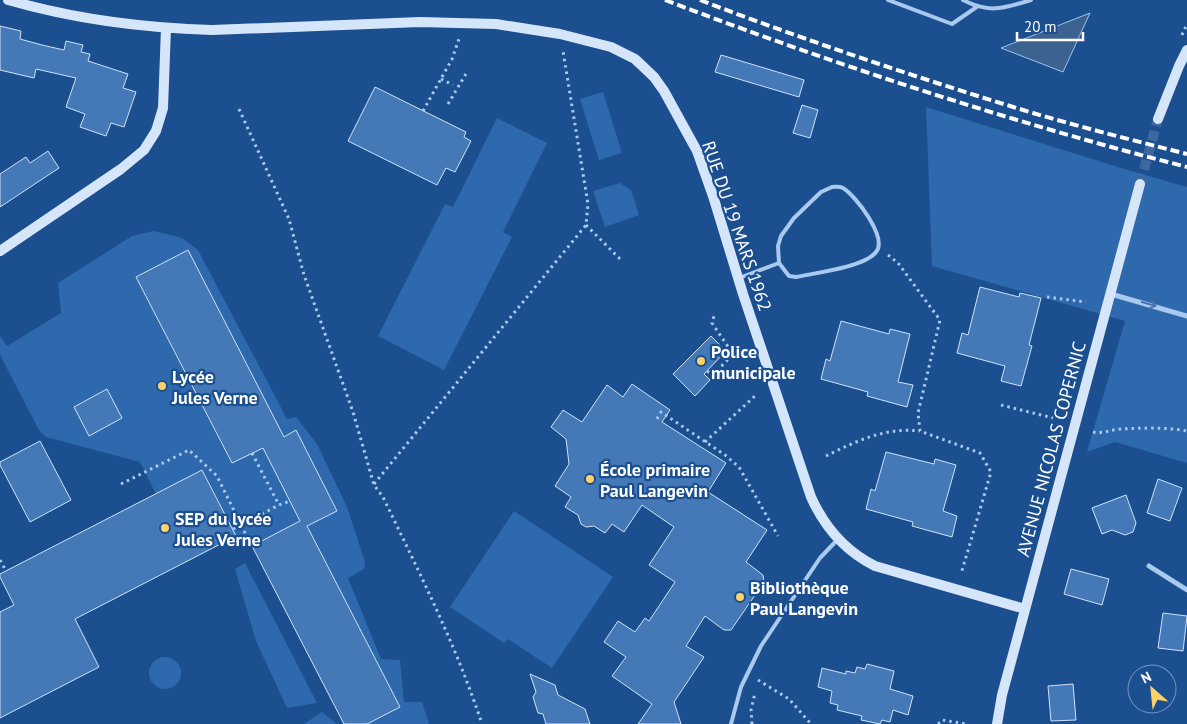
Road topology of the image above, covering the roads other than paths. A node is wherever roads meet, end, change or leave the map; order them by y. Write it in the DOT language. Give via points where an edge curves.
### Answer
graph roads {
  1 [pos="8,0"];
  2 [pos="888,0"];
  3 [pos="963,0"];
  4 [pos="1031,0"];
  5 [pos="978,6"];
  6 [pos="166,28"];
  7 [pos="1187,50"];
  8 [pos="1158,119"];
  9 [pos="1140,184"];
  10 [pos="0,251"];
  11 [pos="778,263"];
  12 [pos="739,278"];
  13 [pos="1110,294"];
  14 [pos="1187,316"];
  15 [pos="838,540"];
  16 [pos="1149,566"];
  17 [pos="1187,590"];
  18 [pos="1025,609"];
  19 [pos="731,724"];
  20 [pos="997,724"];
  1 -- 6 [label="street, RUE DU 19 MARS 1962" via="57,13"];
  2 -- 5 [label="lane" via="952,24"];
  3 -- 5 [label="lane"];
  4 -- 5 [label="lane" via="998,9"];
  6 -- 10 [label="street" via="163,108 156,131 144,150"];
  6 -- 12 [label="street, RUE DU 19 MARS 1962" via="212,30 420,22 486,24 560,34 625,52 654,77 687,131 697,151"];
  7 -- 8 [label="street"];
  9 -- 13 [label="street, AVENUE NICOLAS COPERNIC"];
  11 -- 11 [label="lane" via="789,276 796,277 867,260 879,248 876,229 851,194 841,187 832,187 821,192 786,227 778,246"];
  11 -- 12 [label="lane"];
  12 -- 15 [label="street, RUE DU 19 MARS 1962" via="811,497"];
  13 -- 14 [label="street, one-way"];
  13 -- 18 [label="street, AVENUE NICOLAS COPERNIC"];
  15 -- 18 [label="street, RUE DU 19 MARS 1962" via="852,553 875,566"];
  15 -- 19 [label="lane" via="820,558 761,646 741,687"];
  16 -- 17 [label="street"];
  18 -- 20 [label="street, AVENUE NICOLAS COPERNIC"];
}
